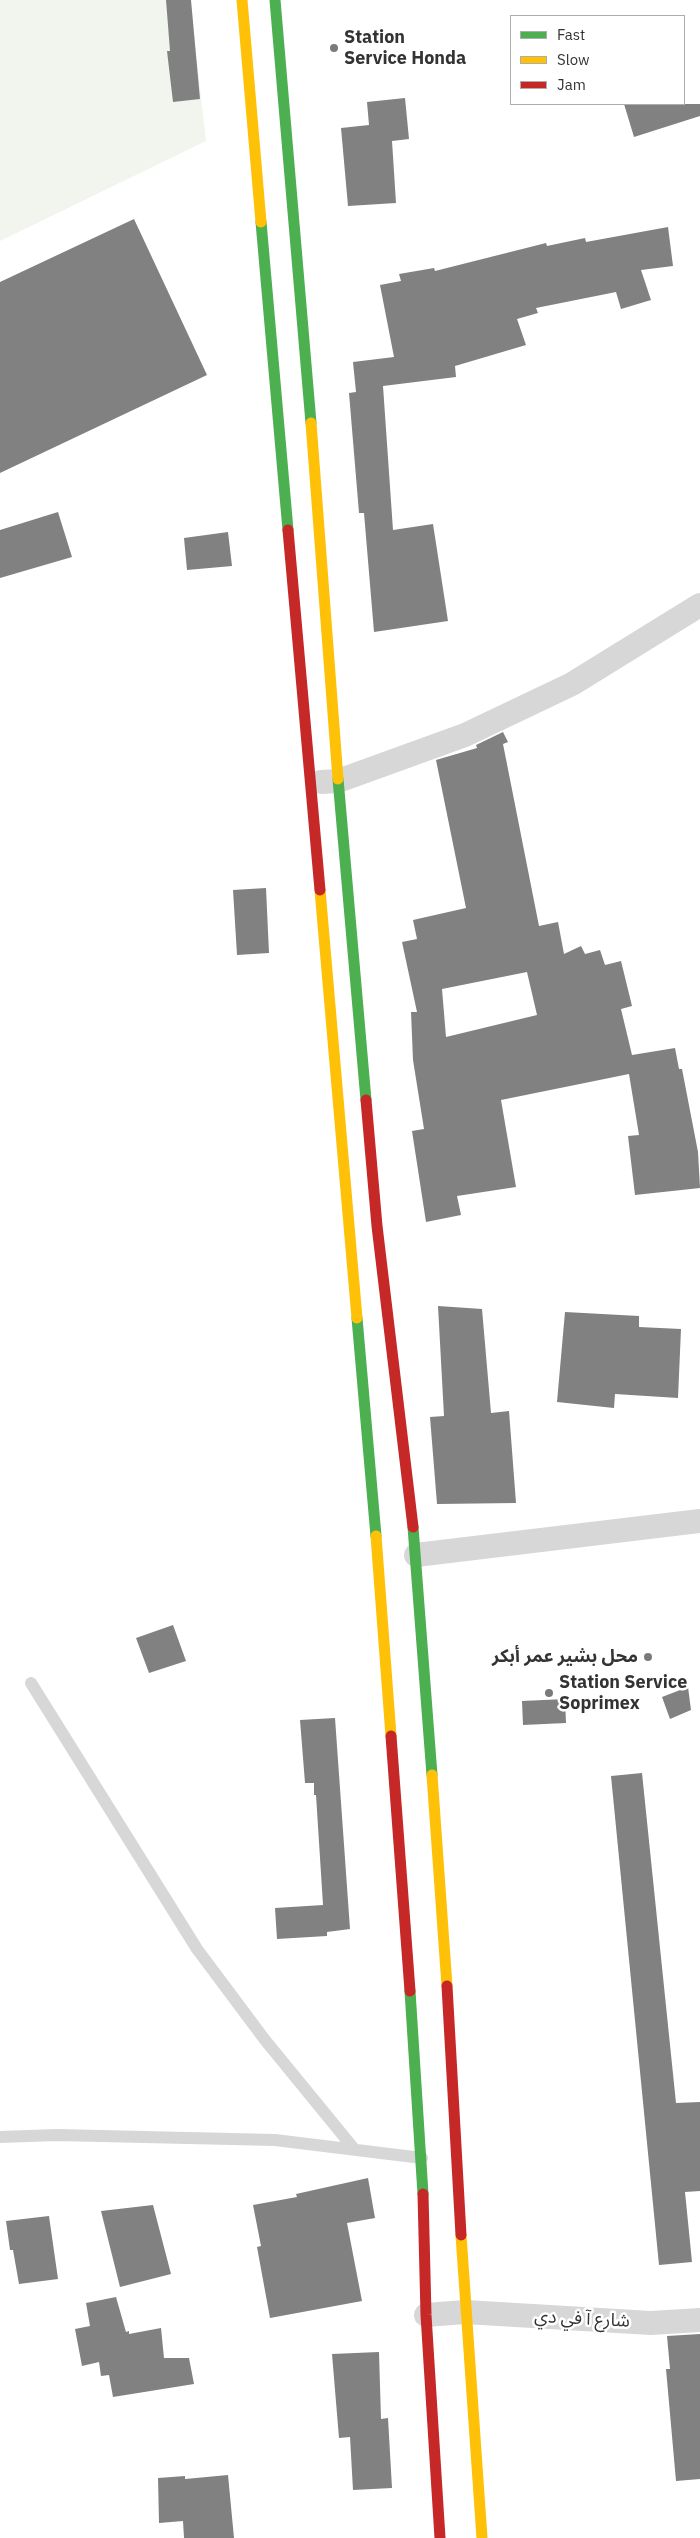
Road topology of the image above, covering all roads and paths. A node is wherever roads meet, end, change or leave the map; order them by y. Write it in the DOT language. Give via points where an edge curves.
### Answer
graph roads {
  1 [pos="242,0"];
  2 [pos="275,0"];
  3 [pos="700,605"];
  4 [pos="338,781"];
  5 [pos="312,783"];
  6 [pos="700,1521"];
  7 [pos="416,1555"];
  8 [pos="31,1683"];
  9 [pos="0,2137"];
  10 [pos="354,2150"];
  11 [pos="422,2158"];
  12 [pos="465,2312"];
  13 [pos="426,2315"];
  14 [pos="700,2320"];
  15 [pos="440,2538"];
  16 [pos="482,2538"];
  1 -- 5 [label="main road" via="281,470"];
  2 -- 4 [label="main road"];
  3 -- 4 [label="street" via="572,684 465,735"];
  4 -- 5 [label="street"];
  4 -- 7 [label="main road" via="377,1226"];
  5 -- 11 [label="main road" via="380,1584"];
  6 -- 7 [label="street"];
  7 -- 12 [label="main road" via="450,2026"];
  8 -- 10 [label="lane" via="198,1949 265,2040"];
  9 -- 10 [label="lane" via="57,2135 275,2140"];
  10 -- 11 [label="lane"];
  11 -- 13 [label="main road"];
  12 -- 13 [label="street, شارع آ في دي"];
  12 -- 14 [label="street, شارع آ في دي" via="651,2323"];
  12 -- 16 [label="main road"];
  13 -- 15 [label="main road"];
}
